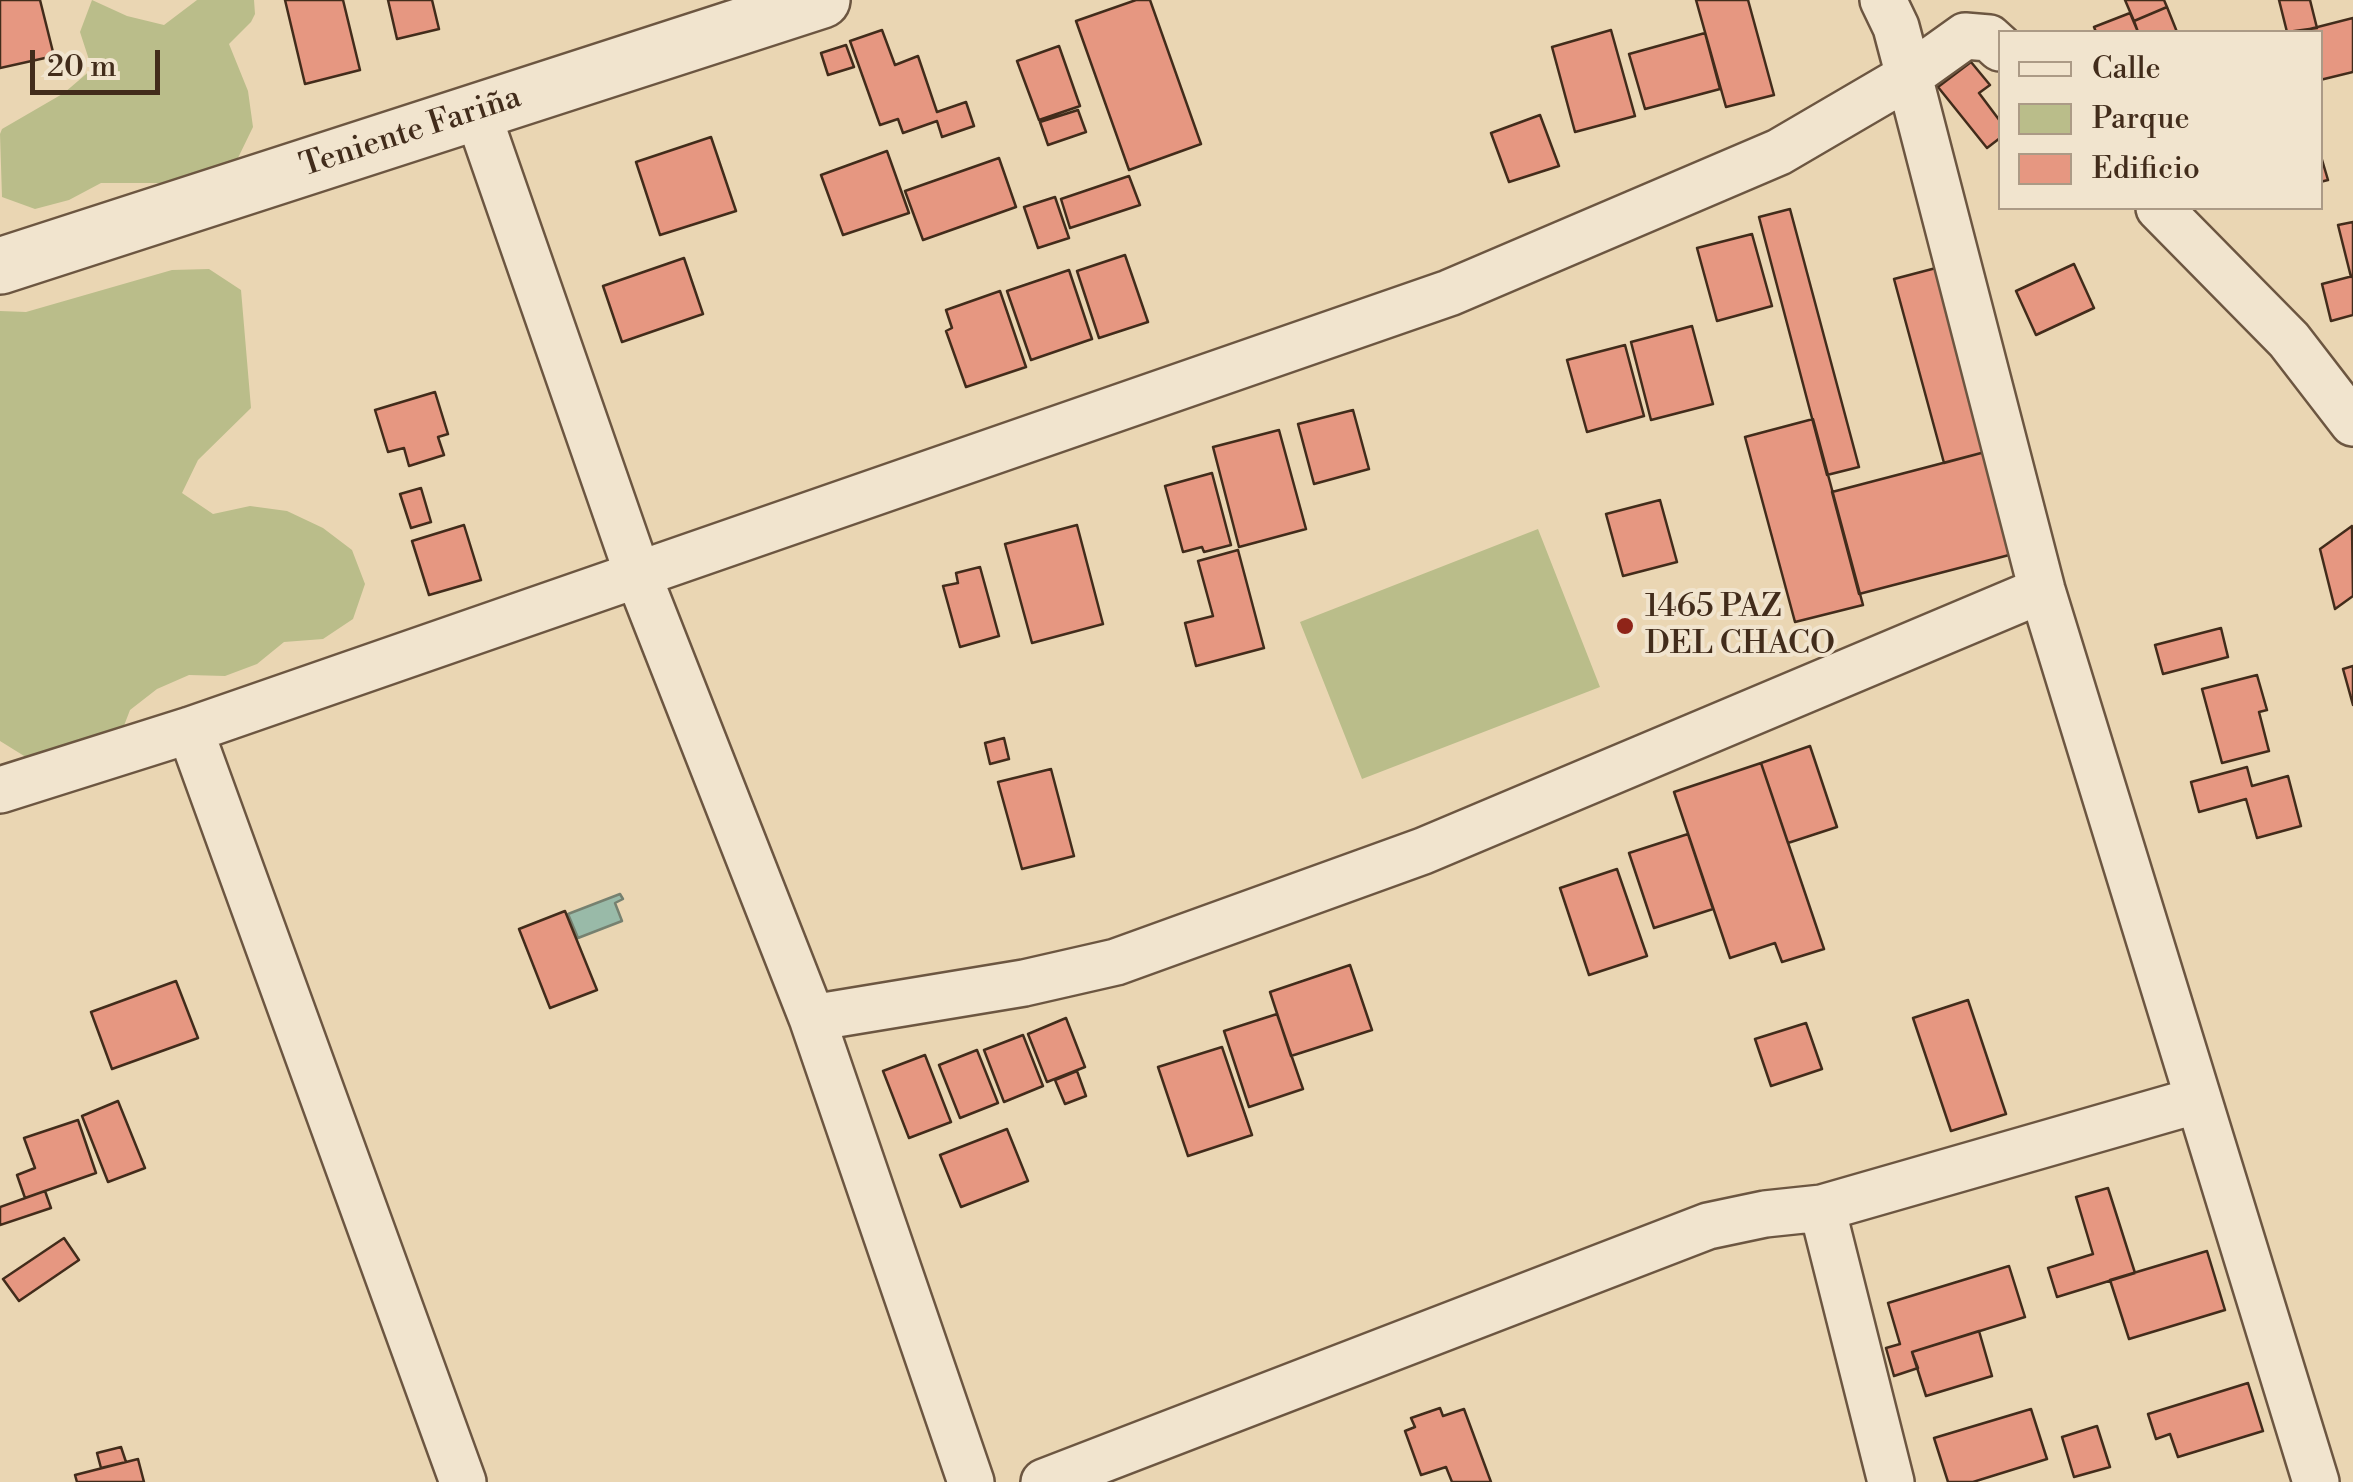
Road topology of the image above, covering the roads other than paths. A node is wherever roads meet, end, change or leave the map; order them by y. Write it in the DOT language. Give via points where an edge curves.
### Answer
graph roads {
  1 [pos="822,0"];
  2 [pos="1883,0"];
  3 [pos="1998,46"];
  4 [pos="1909,76"];
  5 [pos="477,112"];
  6 [pos="2161,210"];
  7 [pos="0,266"];
  8 [pos="2353,423"];
  9 [pos="638,575"];
  10 [pos="2042,590"];
  11 [pos="190,730"];
  12 [pos="0,790"];
  13 [pos="812,1018"];
  14 [pos="2198,1100"];
  15 [pos="1822,1208"];
  16 [pos="463,1482"];
  17 [pos="971,1482"];
  18 [pos="1044,1482"];
  19 [pos="1891,1482"];
  20 [pos="2316,1482"];
  1 -- 5 [label="street, Teniente Fariña"];
  2 -- 4 [label="street"];
  3 -- 4 [label="street" via="1989,38 1965,36"];
  4 -- 9 [label="street" via="1778,152 1449,293"];
  4 -- 10 [label="street"];
  5 -- 7 [label="street, Teniente Fariña"];
  5 -- 9 [label="street"];
  6 -- 8 [label="street" via="2289,340"];
  9 -- 11 [label="street"];
  9 -- 13 [label="street"];
  10 -- 13 [label="street" via="1423,851 1116,962"];
  10 -- 14 [label="street"];
  11 -- 12 [label="street"];
  11 -- 16 [label="street"];
  13 -- 17 [label="street"];
  14 -- 15 [label="street"];
  14 -- 20 [label="street"];
  15 -- 18 [label="street" via="1708,1226"];
  15 -- 19 [label="street"];
}
